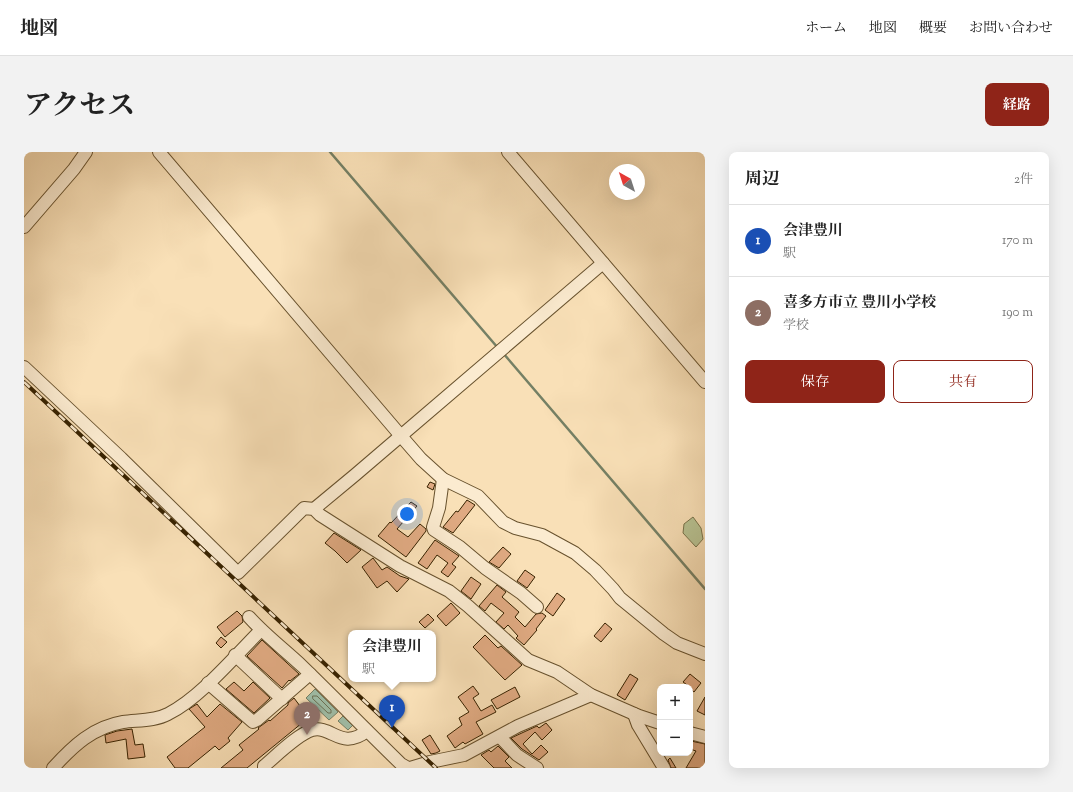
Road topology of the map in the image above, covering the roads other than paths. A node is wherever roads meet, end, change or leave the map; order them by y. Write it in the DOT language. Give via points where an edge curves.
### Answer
graph roads {
  1 [pos="86,152"];
  2 [pos="159,152"];
  3 [pos="508,152"];
  4 [pos="24,227"];
  5 [pos="603,263"];
  6 [pos="24,367"];
  7 [pos="705,382"];
  8 [pos="401,436"];
  9 [pos="442,479"];
  10 [pos="314,509"];
  11 [pos="537,607"];
  12 [pos="249,617"];
  13 [pos="261,630"];
  14 [pos="705,654"];
  15 [pos="236,655"];
  16 [pos="310,674"];
  17 [pos="208,683"];
  18 [pos="591,695"];
  19 [pos="282,699"];
  20 [pos="634,714"];
  21 [pos="657,722"];
  22 [pos="367,731"];
  23 [pos="693,734"];
  24 [pos="500,737"];
  25 [pos="705,737"];
  26 [pos="53,768"];
  27 [pos="264,768"];
  28 [pos="409,768"];
  29 [pos="537,768"];
  30 [pos="664,768"];
  1 -- 4 [label="street"];
  2 -- 8 [label="street"];
  3 -- 5 [label="street"];
  5 -- 7 [label="street"];
  5 -- 8 [label="street"];
  6 -- 10 [label="street" via="238,573 304,508"];
  8 -- 9 [label="street"];
  8 -- 10 [label="street"];
  9 -- 11 [label="street" via="434,530"];
  9 -- 14 [label="street" via="478,496 503,522 542,535 569,550 595,570 620,598 664,634 677,643"];
  10 -- 18 [label="street" via="400,566 449,591 528,660 558,672"];
  12 -- 13 [label="street"];
  13 -- 15 [label="street"];
  13 -- 16 [label="street"];
  15 -- 17 [label="street"];
  15 -- 19 [label="street"];
  16 -- 19 [label="street"];
  16 -- 22 [label="street"];
  17 -- 19 [label="street" via="253,722"];
  17 -- 26 [label="street" via="167,715 116,724 87,735"];
  18 -- 20 [label="street"];
  18 -- 24 [label="street" via="518,726"];
  20 -- 21 [label="street"];
  20 -- 30 [label="street"];
  22 -- 27 [label="street" via="359,736 340,738 319,729 311,730 300,736"];
  22 -- 28 [label="street" via="401,764"];
  23 -- 25 [label="street"];
  24 -- 28 [label="street" via="464,755"];
  24 -- 29 [label="street" via="517,755"];
}
